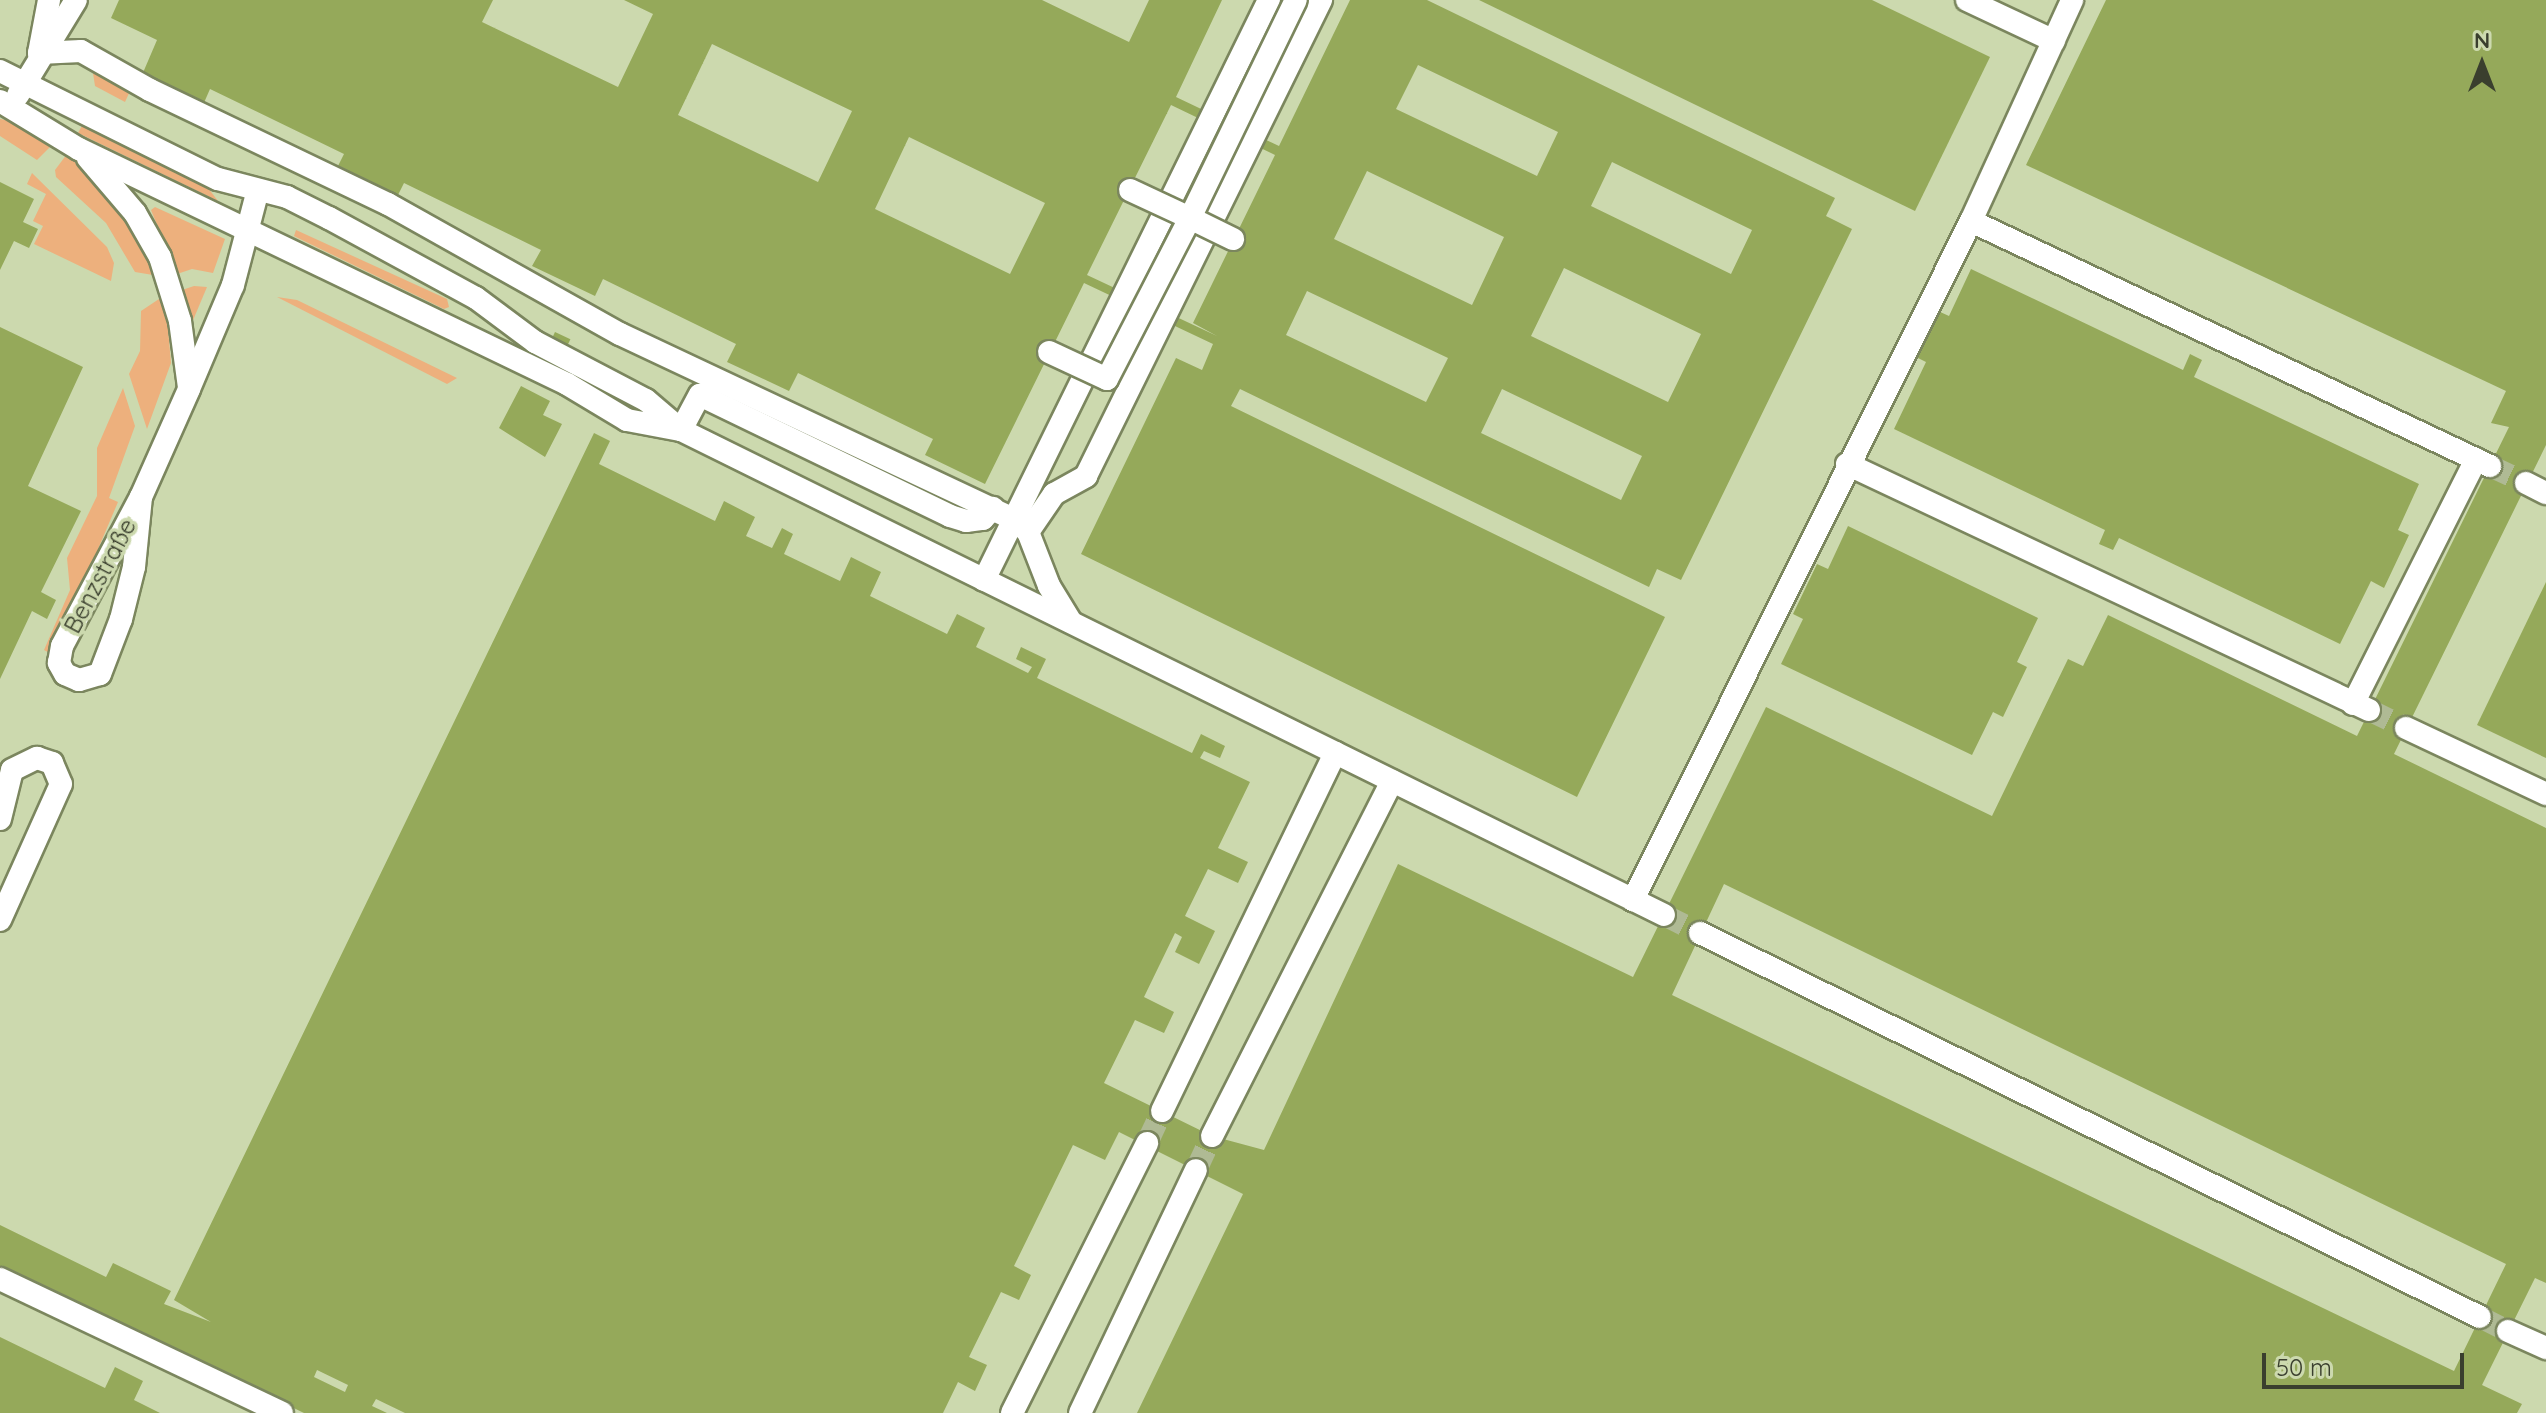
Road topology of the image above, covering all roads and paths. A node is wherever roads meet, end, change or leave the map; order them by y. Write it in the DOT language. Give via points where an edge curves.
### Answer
graph roads {
  1 [pos="49,0"];
  2 [pos="76,0"];
  3 [pos="1269,0"];
  4 [pos="1296,0"];
  5 [pos="1321,0"];
  6 [pos="1967,0"];
  7 [pos="2072,0"];
  8 [pos="2054,41"];
  9 [pos="39,53"];
  10 [pos="0,71"];
  11 [pos="23,84"];
  12 [pos="6,104"];
  13 [pos="79,149"];
  14 [pos="258,190"];
  15 [pos="1130,190"];
  16 [pos="1190,218"];
  17 [pos="1971,221"];
  18 [pos="248,232"];
  19 [pos="1233,239"];
  20 [pos="1049,352"];
  21 [pos="189,389"];
  22 [pos="681,430"];
  23 [pos="1847,464"];
  24 [pos="141,497"];
  25 [pos="993,508"];
  26 [pos="1022,526"];
  27 [pos="984,580"];
  28 [pos="1071,622"];
  29 [pos="2406,728"];
  30 [pos="1335,753"];
  31 [pos="1392,781"];
  32 [pos="2546,794"];
  33 [pos="0,819"];
  34 [pos="1633,900"];
  35 [pos="1664,915"];
  36 [pos="0,920"];
  37 [pos="1700,933"];
  38 [pos="1162,1111"];
  39 [pos="1212,1136"];
  40 [pos="1147,1143"];
  41 [pos="1196,1170"];
  42 [pos="0,1279"];
  43 [pos="2480,1317"];
  44 [pos="2508,1331"];
  45 [pos="2546,1348"];
  46 [pos="282,1413"];
  47 [pos="1012,1413"];
  48 [pos="1080,1413"];
  1 -- 9 [label="street"];
  2 -- 9 [label="street" via="61,31"];
  3 -- 26 [label="street"];
  4 -- 16 [label="street, bridge"];
  5 -- 26 [label="street" via="1086,476 1054,494"];
  6 -- 8 [label="street"];
  7 -- 8 [label="street"];
  8 -- 17 [label="street"];
  9 -- 11 [label="street"];
  9 -- 25 [label="street" via="81,51 150,90 388,204 620,334"];
  10 -- 11 [label="street"];
  11 -- 12 [label="street"];
  11 -- 14 [label="street" via="218,179"];
  12 -- 13 [label="street"];
  13 -- 18 [label="street"];
  13 -- 21 [label="street" via="135,213 160,257 180,321"];
  14 -- 18 [label="street, Benzstraße"];
  14 -- 22 [label="street" via="329,218 476,298 535,342 646,400"];
  15 -- 16 [label="street, bridge"];
  16 -- 19 [label="street, bridge"];
  16 -- 20 [label="street, bridge" via="1107,379"];
  17 -- 23 [label="street"];
  17 -- 23 [label="street" via="2483,462 2361,707"];
  18 -- 21 [label="street, Benzstraße" via="233,285"];
  18 -- 22 [label="street" via="567,384 627,420"];
  21 -- 24 [label="street, Benzstraße"];
  22 -- 25 [label="street" via="700,395 950,516 983,519"];
  22 -- 27 [label="street"];
  23 -- 34 [label="street"];
  24 -- 24 [label="street, Benzstraße" via="62,646 59,663 65,674 79,680 100,674 121,619 134,567"];
  25 -- 26 [label="street"];
  26 -- 27 [label="street"];
  26 -- 28 [label="street"];
  27 -- 28 [label="street"];
  28 -- 30 [label="street"];
  29 -- 32 [label="street"];
  30 -- 31 [label="street"];
  30 -- 38 [label="street"];
  31 -- 34 [label="street"];
  31 -- 39 [label="street"];
  33 -- 36 [label="street" via="12,770 37,758 52,763 61,784"];
  34 -- 35 [label="street"];
  37 -- 43 [label="street"];
  40 -- 47 [label="street"];
  41 -- 48 [label="street"];
  42 -- 46 [label="street"];
  44 -- 45 [label="street"];
}
